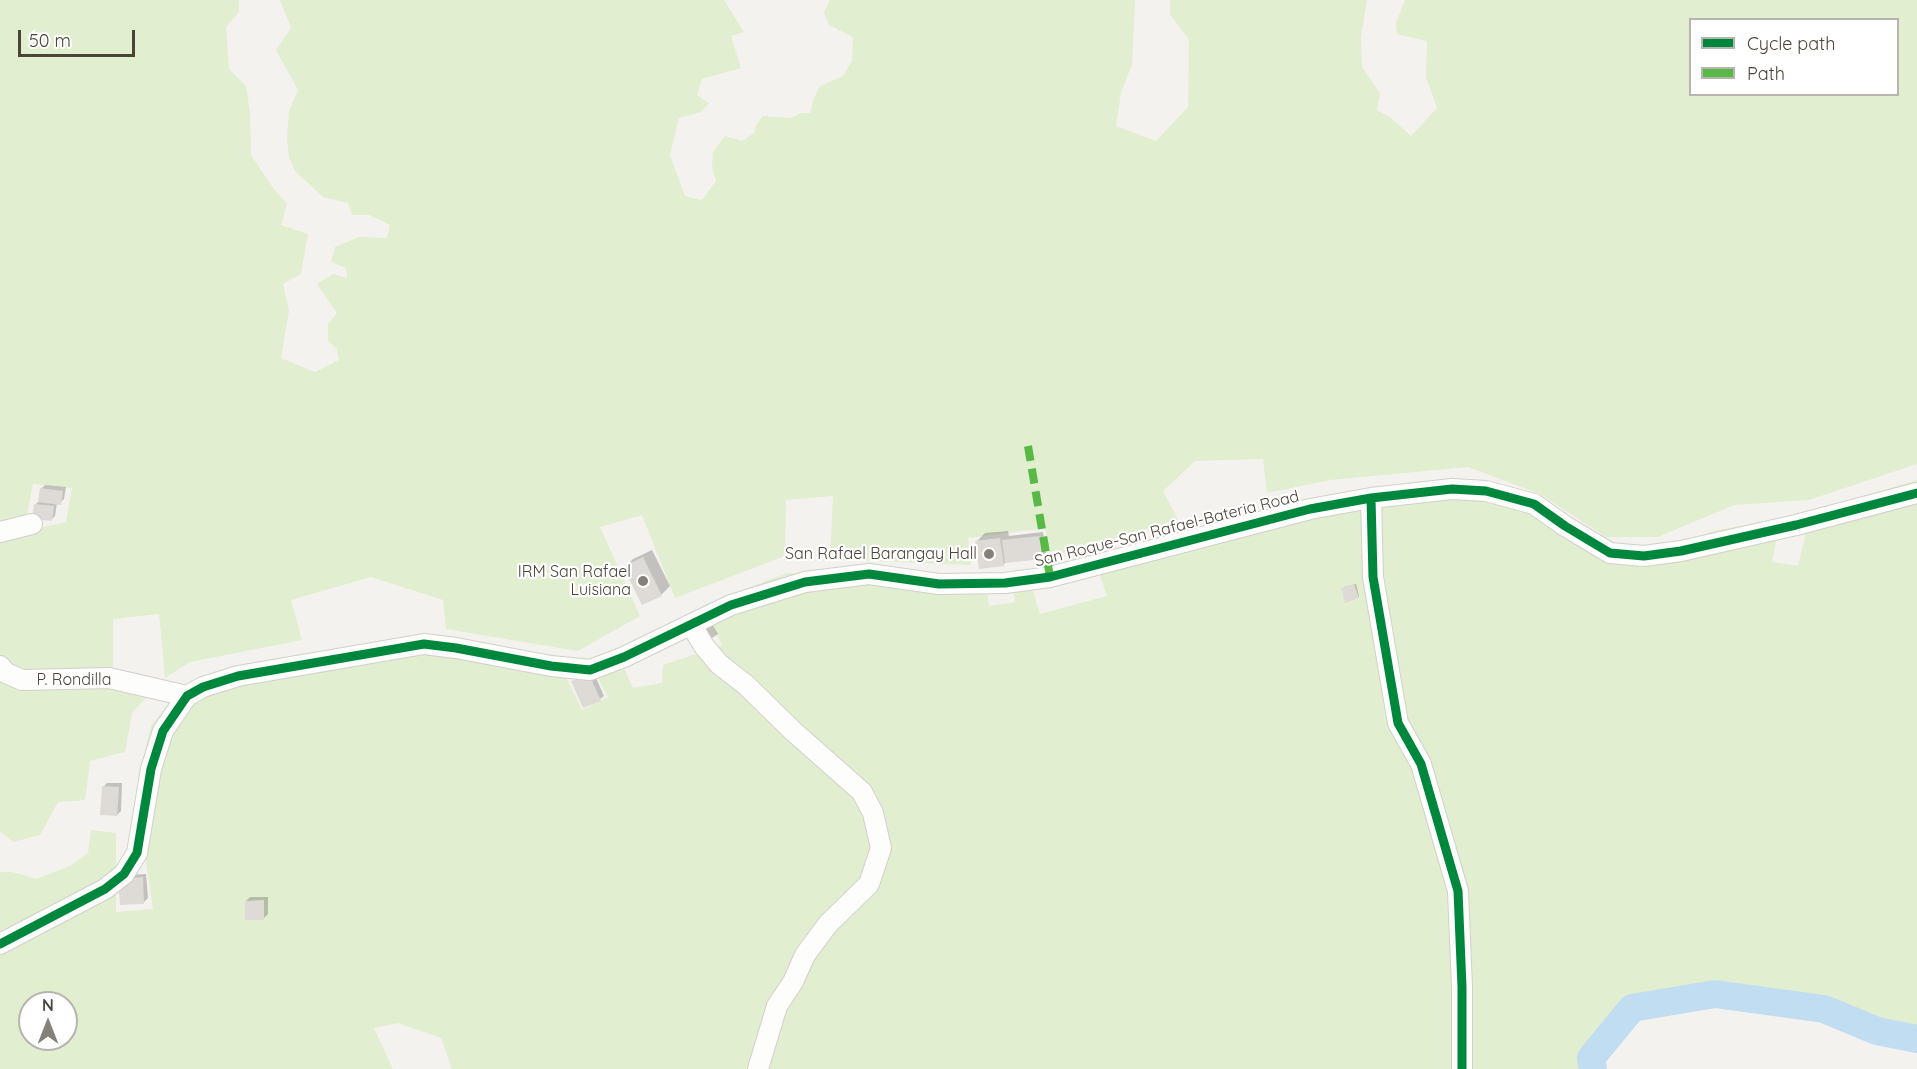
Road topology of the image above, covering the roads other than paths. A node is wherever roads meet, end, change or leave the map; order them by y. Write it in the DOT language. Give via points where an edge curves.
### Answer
graph roads {
  1 [pos="1917,493"];
  2 [pos="1371,498"];
  3 [pos="32,524"];
  4 [pos="0,532"];
  5 [pos="692,626"];
  6 [pos="0,666"];
  7 [pos="187,696"];
  8 [pos="0,944"];
  9 [pos="758,1069"];
  10 [pos="1462,1069"];
  1 -- 2 [label="street, San Roque-San Rafael-Bateria Road" via="1796,525 1644,556 1610,553 1534,504 1486,491 1452,489"];
  2 -- 5 [label="street, San Roque-San Rafael-Bateria Road" via="1310,509 1050,577 1005,583 939,584 869,574 805,582 731,605"];
  2 -- 10 [label="street" via="1373,578 1398,723 1421,764 1458,891"];
  3 -- 4 [label="street"];
  5 -- 7 [label="street, San Roque-San Rafael-Bateria Road" via="590,670 424,644 238,676"];
  5 -- 9 [label="street" via="719,664 862,792 873,813 881,848 869,884 828,924 777,1006"];
  6 -- 7 [label="street, P. Rondilla" via="6,674 22,680 109,678"];
  7 -- 8 [label="street" via="163,731 151,769 137,853 124,874 105,889"];
}
